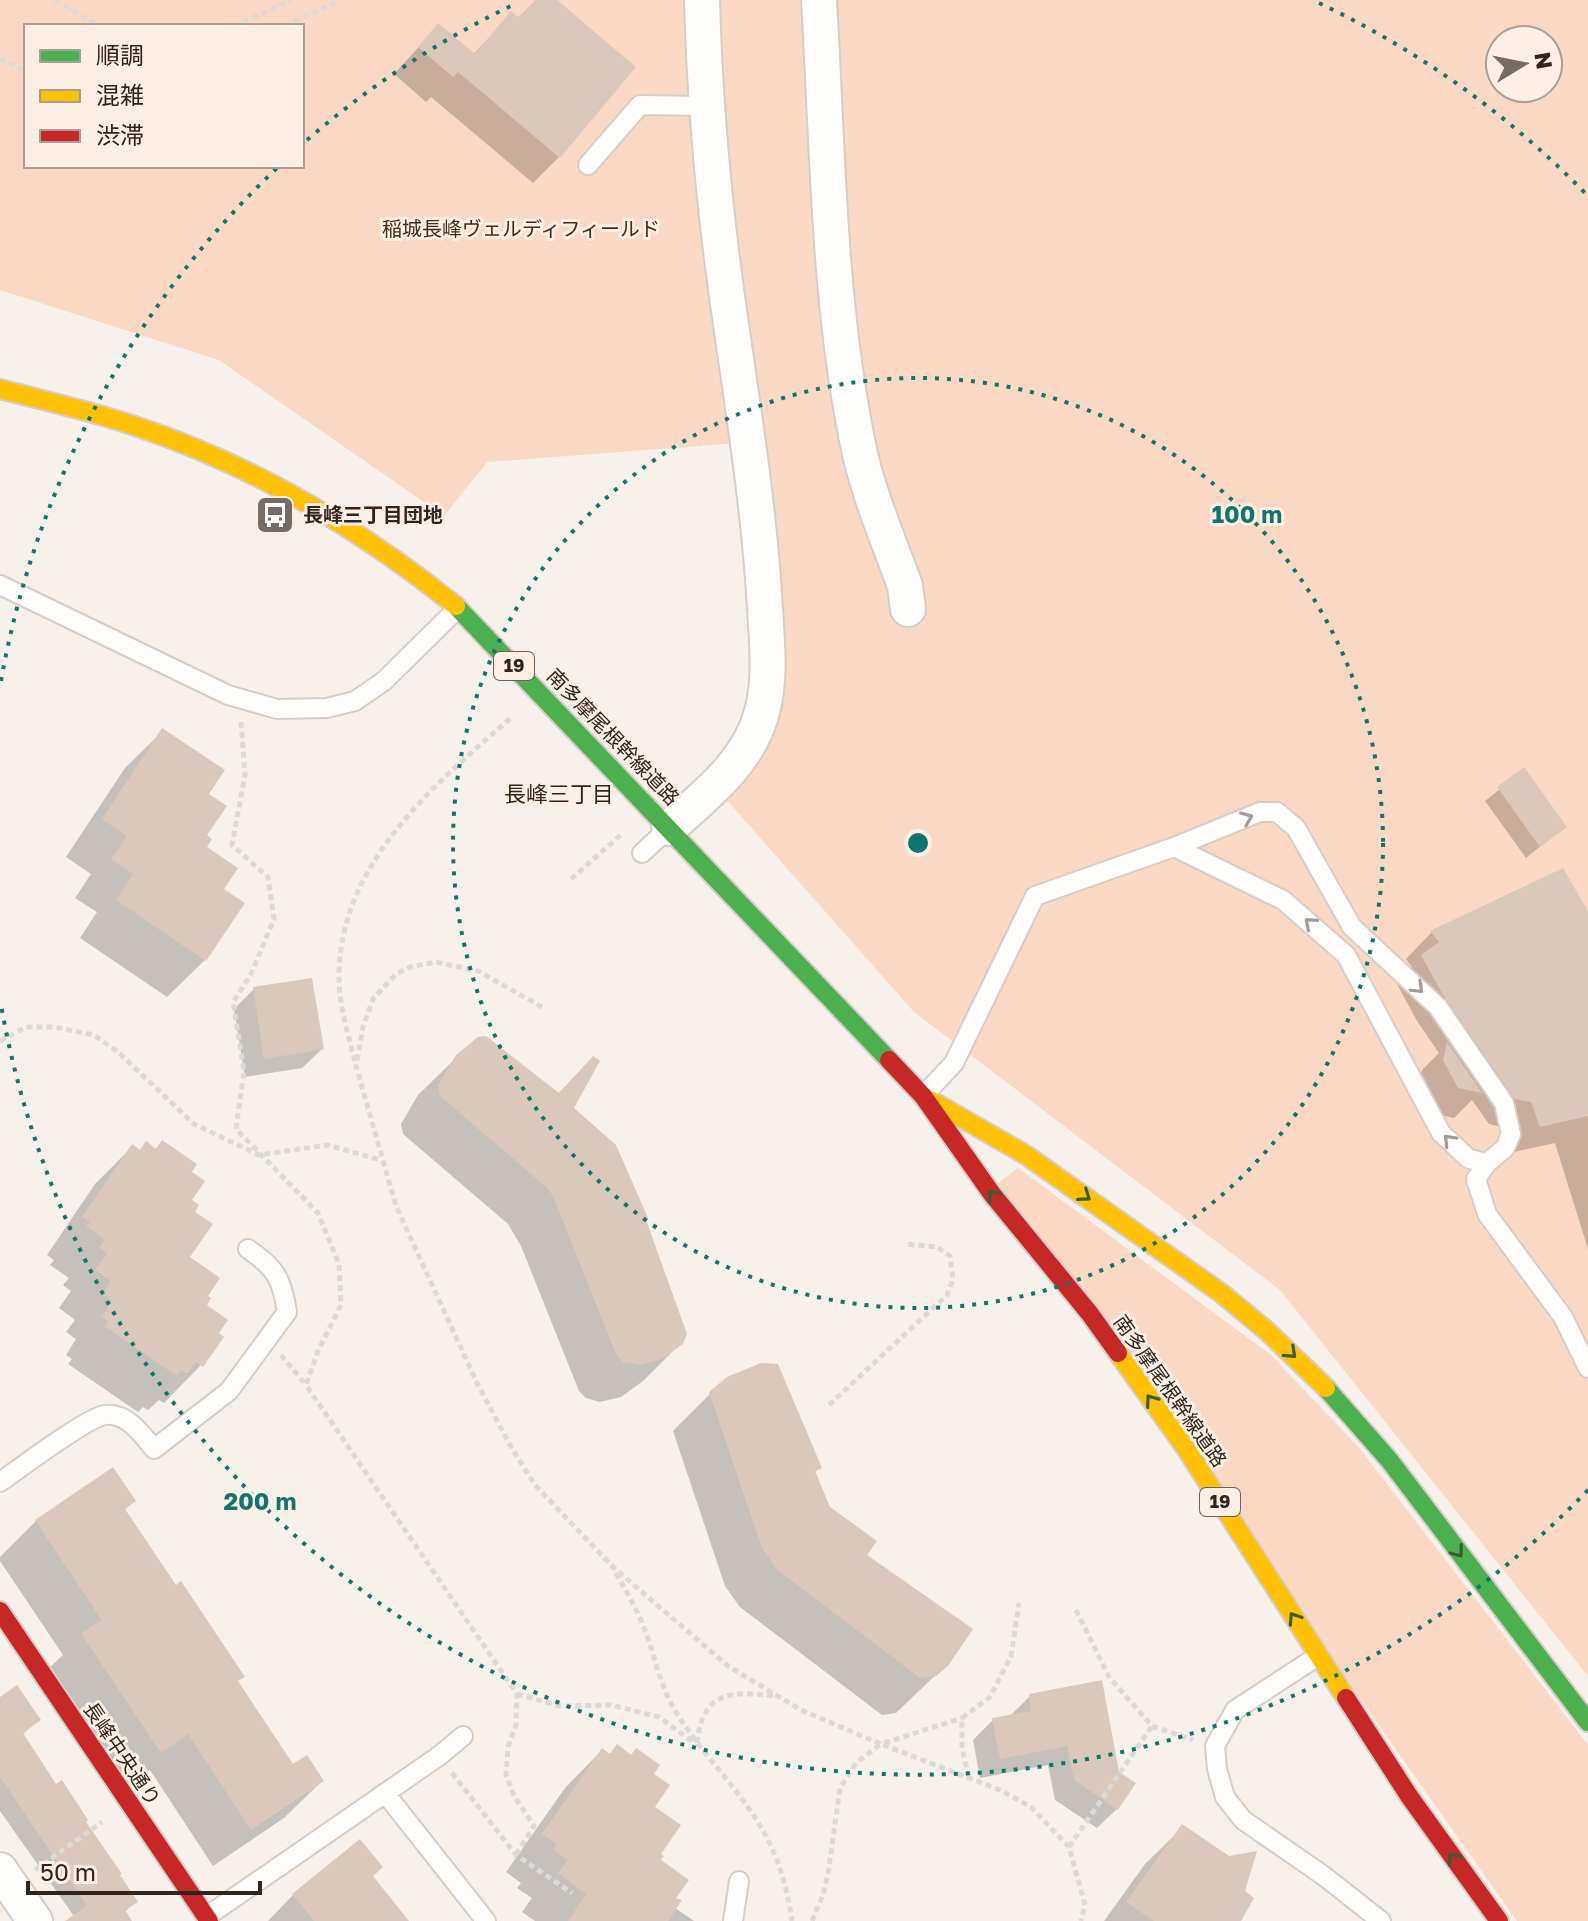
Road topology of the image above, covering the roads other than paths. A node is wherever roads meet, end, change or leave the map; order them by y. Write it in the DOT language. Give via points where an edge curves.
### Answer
graph roads {
  1 [pos="702,0"];
  2 [pos="819,0"];
  3 [pos="707,106"];
  4 [pos="588,165"];
  5 [pos="0,389"];
  6 [pos="0,585"];
  7 [pos="458,608"];
  8 [pos="908,609"];
  9 [pos="669,828"];
  10 [pos="1174,847"];
  11 [pos="642,853"];
  12 [pos="923,1096"];
  13 [pos="1487,1163"];
  14 [pos="248,1249"];
  15 [pos="1588,1368"];
  16 [pos="0,1482"];
  17 [pos="0,1611"];
  18 [pos="1318,1656"];
  19 [pos="1588,1722"];
  20 [pos="463,1736"];
  21 [pos="385,1793"];
  22 [pos="0,1870"];
  23 [pos="739,1881"];
  24 [pos="205,1920"];
  25 [pos="35,1921"];
  26 [pos="486,1921"];
  27 [pos="733,1921"];
  28 [pos="1381,1921"];
  29 [pos="1499,1921"];
  1 -- 3 [label="street"];
  2 -- 8 [label="street" via="835,282 847,375 861,456"];
  3 -- 4 [label="lane" via="640,105"];
  3 -- 9 [label="street" via="723,269 759,525 767,679 763,710 740,760"];
  5 -- 7 [label="main road, 南多摩尾根幹線道路 / 19" via="133,425 231,463 364,536"];
  6 -- 7 [label="lane" via="228,695 277,709 327,708 355,701 384,681"];
  7 -- 9 [label="main road, 南多摩尾根幹線道路 / 19"];
  9 -- 11 [label="lane"];
  9 -- 12 [label="main road, 南多摩尾根幹線道路 / 19"];
  10 -- 12 [label="lane" via="1035,896 954,1063"];
  13 -- 10 [label="lane, one-way" via="1469,1159 1441,1133 1346,955 1283,900"];
  10 -- 13 [label="lane, one-way" via="1260,812 1277,812 1296,828 1352,927 1438,1007 1504,1103 1511,1134 1505,1148"];
  18 -- 12 [label="main road, 南多摩尾根幹線道路 / 19, one-way" via="1185,1447"];
  12 -- 19 [label="main road, 南多摩尾根幹線道路 / 19, one-way" via="1026,1155 1221,1293 1313,1373 1390,1461"];
  13 -- 15 [label="lane" via="1476,1179 1487,1214 1563,1317"];
  14 -- 16 [label="lane" via="268,1262 282,1283 287,1312 229,1391 154,1449 122,1418 104,1415"];
  17 -- 24 [label="main road, 長峰中央通り"];
  18 -- 28 [label="lane" via="1235,1710 1215,1746 1217,1769 1225,1797 1243,1820"];
  29 -- 18 [label="main road, 南多摩尾根幹線道路 / 19, one-way"];
  20 -- 21 [label="lane"];
  21 -- 24 [label="lane"];
  21 -- 26 [label="lane"];
  22 -- 25 [label="street"];
  23 -- 27 [label="lane"];
}
